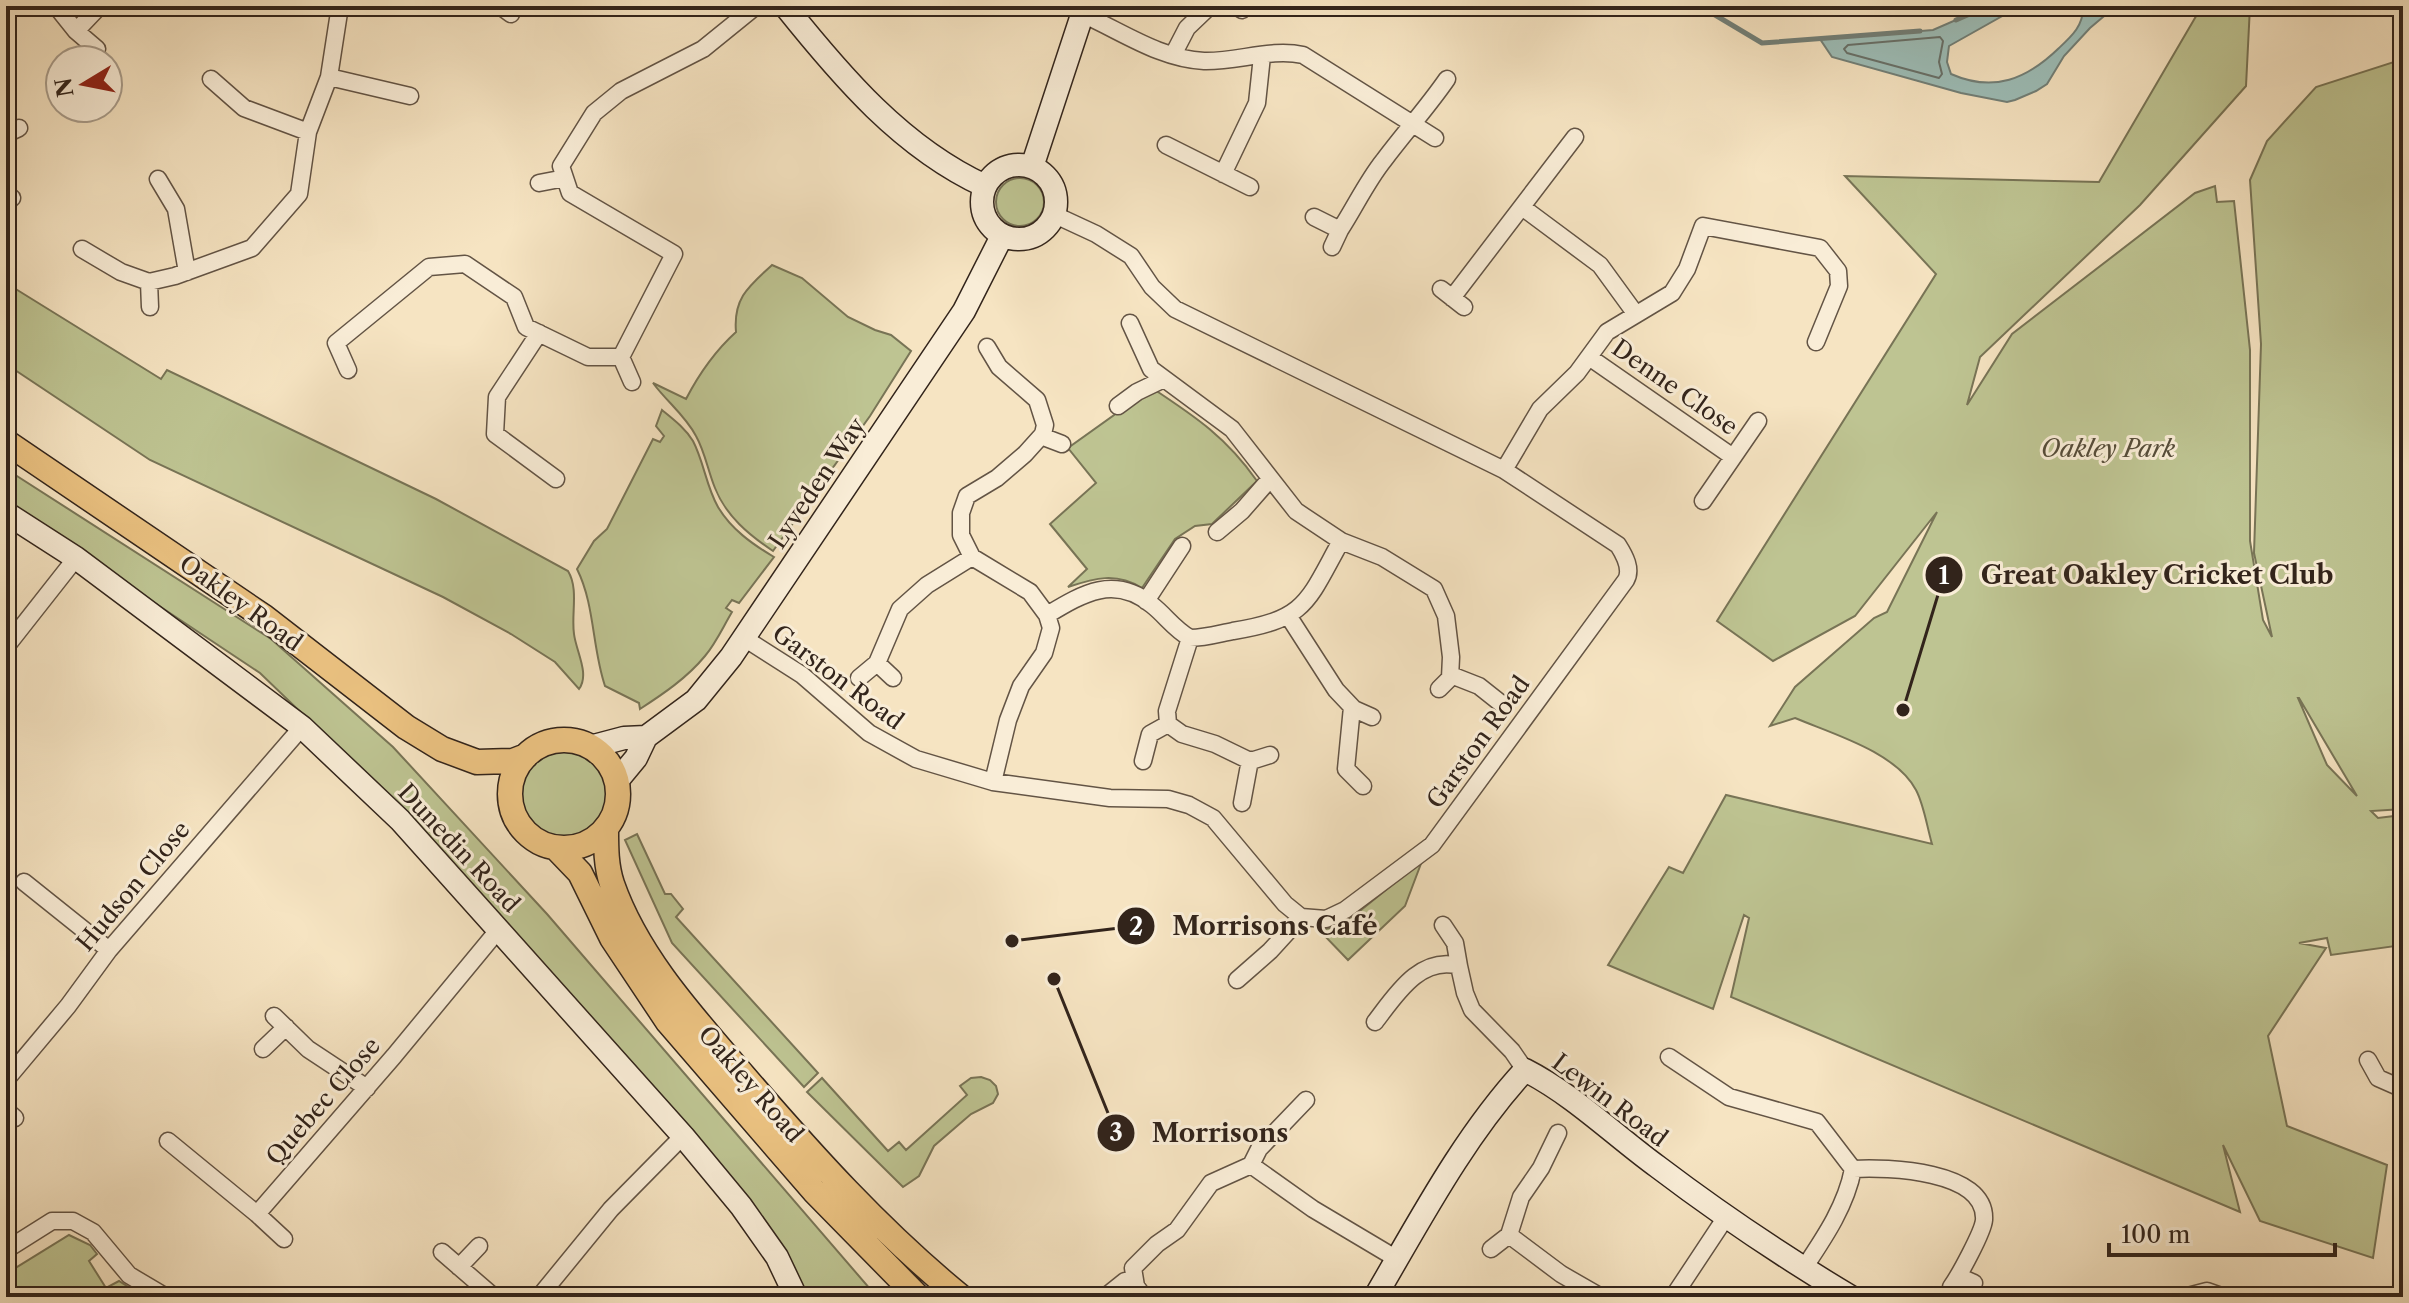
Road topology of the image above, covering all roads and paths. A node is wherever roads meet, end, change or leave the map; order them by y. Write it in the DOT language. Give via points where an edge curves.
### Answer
graph roads {
  1 [pos="56,6"];
  2 [pos="339,6"];
  3 [pos="756,6"];
  4 [pos="785,6"];
  5 [pos="1210,6"];
  6 [pos="1083,10"];
  7 [pos="95,11"];
  8 [pos="76,31"];
  9 [pos="91,44"];
  10 [pos="1173,55"];
  11 [pos="1262,56"];
  12 [pos="329,77"];
  13 [pos="211,79"];
  14 [pos="1447,79"];
  15 [pos="410,96"];
  16 [pos="1411,123"];
  17 [pos="308,132"];
  18 [pos="1575,137"];
  19 [pos="1435,138"];
  20 [pos="1166,145"];
  21 [pos="1032,167"];
  22 [pos="1223,174"];
  23 [pos="565,178"];
  24 [pos="158,179"];
  25 [pos="539,183"];
  26 [pos="985,186"];
  27 [pos="1250,187"];
  28 [pos="1522,207"];
  29 [pos="1055,215"];
  30 [pos="1314,217"];
  31 [pos="1340,230"];
  32 [pos="1002,236"];
  33 [pos="1332,247"];
  34 [pos="82,249"];
  35 [pos="187,272"];
  36 [pos="149,282"];
  37 [pos="1452,298"];
  38 [pos="150,307"];
  39 [pos="1635,313"];
  40 [pos="1140,331"];
  41 [pos="539,333"];
  42 [pos="1816,342"];
  43 [pos="987,347"];
  44 [pos="621,357"];
  45 [pos="1589,357"];
  46 [pos="348,370"];
  47 [pos="1164,379"];
  48 [pos="632,382"];
  49 [pos="1118,406"];
  50 [pos="1758,421"];
  51 [pos="1041,436"];
  52 [pos="6,442"];
  53 [pos="1062,444"];
  54 [pos="1733,457"];
  55 [pos="1504,470"];
  56 [pos="556,479"];
  57 [pos="1270,479"];
  58 [pos="1703,501"];
  59 [pos="6,513"];
  60 [pos="1217,532"];
  61 [pos="1341,541"];
  62 [pos="1182,546"];
  63 [pos="972,557"];
  64 [pos="76,558"];
  65 [pos="1146,601"];
  66 [pos="1047,615"];
  67 [pos="1289,617"];
  68 [pos="744,638"];
  69 [pos="1190,638"];
  70 [pos="6,647"];
  71 [pos="877,663"];
  72 [pos="1451,675"];
  73 [pos="859,678"];
  74 [pos="893,678"];
  75 [pos="1439,689"];
  76 [pos="1503,705"];
  77 [pos="1352,707"];
  78 [pos="1372,717"];
  79 [pos="1168,724"];
  80 [pos="302,727"];
  81 [pos="646,737"];
  82 [pos="590,747"];
  83 [pos="1270,755"];
  84 [pos="526,756"];
  85 [pos="1250,760"];
  86 [pos="1143,761"];
  87 [pos="477,762"];
  88 [pos="617,781"];
  89 [pos="993,782"];
  90 [pos="1363,786"];
  91 [pos="1242,803"];
  92 [pos="511,806"];
  93 [pos="606,829"];
  94 [pos="556,848"];
  95 [pos="24,882"];
  96 [pos="1301,917"];
  97 [pos="1443,925"];
  98 [pos="499,929"];
  99 [pos="109,950"];
  100 [pos="1459,966"];
  101 [pos="1237,980"];
  102 [pos="1375,1022"];
  103 [pos="263,1049"];
  104 [pos="1669,1057"];
  105 [pos="2368,1060"];
  106 [pos="1525,1070"];
  107 [pos="6,1080"];
  108 [pos="367,1088"];
  109 [pos="2403,1089"];
  110 [pos="1306,1100"];
  111 [pos="1558,1133"];
  112 [pos="683,1136"];
  113 [pos="168,1141"];
  114 [pos="1251,1165"];
  115 [pos="1853,1169"];
  116 [pos="257,1214"];
  117 [pos="1726,1217"];
  118 [pos="1509,1235"];
  119 [pos="284,1239"];
  120 [pos="479,1246"];
  121 [pos="1491,1249"];
  122 [pos="6,1250"];
  123 [pos="442,1252"];
  124 [pos="1397,1259"];
  125 [pos="459,1267"];
  126 [pos="1804,1268"];
  127 [pos="1134,1279"];
  128 [pos="1961,1282"];
  129 [pos="6,1289"];
  130 [pos="10,1297"];
  131 [pos="166,1297"];
  132 [pos="494,1297"];
  133 [pos="539,1297"];
  134 [pos="796,1297"];
  135 [pos="918,1297"];
  136 [pos="961,1297"];
  137 [pos="1105,1297"];
  138 [pos="1144,1297"];
  139 [pos="1375,1297"];
  140 [pos="1601,1297"];
  141 [pos="1673,1297"];
  142 [pos="1851,1297"];
  143 [pos="2184,1297"];
  144 [pos="2224,1297"];
  1 -- 8 [label="street"];
  2 -- 12 [label="street"];
  3 -- 23 [label="street" via="703,49 621,91 594,113 561,166"];
  4 -- 26 [label="street" via="843,76 898,130"];
  5 -- 10 [label="street" via="1187,28"];
  6 -- 10 [label="street"];
  6 -- 21 [label="street"];
  7 -- 8 [label="street"];
  8 -- 9 [label="street"];
  10 -- 11 [label="street" via="1214,61"];
  11 -- 16 [label="street" via="1303,55"];
  11 -- 22 [label="street" via="1257,103"];
  12 -- 15 [label="street"];
  12 -- 17 [label="street"];
  13 -- 17 [label="street" via="244,108"];
  14 -- 16 [label="street" via="1427,110"];
  16 -- 19 [label="street"];
  16 -- 31 [label="street"];
  17 -- 35 [label="street" via="299,194 252,248"];
  18 -- 28 [label="street"];
  20 -- 22 [label="street"];
  21 -- 26 [label="street" via="1006,167"];
  21 -- 29 [label="street" via="1051,182"];
  22 -- 27 [label="street"];
  23 -- 25 [label="street"];
  23 -- 44 [label="street" via="570,193 674,254"];
  24 -- 35 [label="street" via="176,209"];
  26 -- 32 [label="street" via="983,209"];
  28 -- 37 [label="street"];
  28 -- 39 [label="street" via="1600,265"];
  29 -- 32 [label="street" via="1033,237"];
  29 -- 55 [label="street, Garston Road" via="1131,256 1175,309"];
  30 -- 31 [label="street"];
  31 -- 33 [label="street"];
  32 -- 68 [label="street, Lyveden Way" via="957,321"];
  34 -- 36 [label="street"];
  35 -- 36 [label="street"];
  36 -- 38 [label="street"];
  39 -- 42 [label="street" via="1672,293 1703,226 1820,248 1838,271 1839,286"];
  39 -- 45 [label="street" via="1607,332"];
  40 -- 47 [label="street" via="1151,369"];
  41 -- 44 [label="street" via="588,357"];
  41 -- 46 [label="street" via="526,327 514,297 465,264 429,267 336,343"];
  41 -- 56 [label="street" via="497,397 495,434"];
  43 -- 51 [label="street" via="999,367 1037,400 1045,425"];
  44 -- 48 [label="street"];
  45 -- 54 [label="street, Denne Close"];
  45 -- 55 [label="street" via="1540,409"];
  47 -- 49 [label="street"];
  47 -- 57 [label="street" via="1232,429"];
  50 -- 54 [label="street"];
  51 -- 53 [label="street"];
  51 -- 63 [label="street" via="963,504 961,535"];
  52 -- 87 [label="main road, Oakley Road" via="264,617 406,727"];
  54 -- 58 [label="street"];
  55 -- 96 [label="street, Garston Road" via="1610,538 1625,556 1629,574 1432,845 1334,917"];
  57 -- 60 [label="street"];
  57 -- 61 [label="street" via="1296,511"];
  59 -- 64 [label="street, Dunedin Road"];
  61 -- 67 [label="street" via="1314,590"];
  61 -- 72 [label="street" via="1382,557 1434,589 1446,616"];
  62 -- 65 [label="street"];
  63 -- 66 [label="street" via="1030,592"];
  63 -- 71 [label="street" via="900,609"];
  64 -- 70 [label="street"];
  64 -- 80 [label="street, Dunedin Road"];
  65 -- 66 [label="street" via="1129,592 1103,589"];
  65 -- 69 [label="street"];
  66 -- 89 [label="street" via="1051,628 1044,653 1021,686"];
  67 -- 69 [label="street"];
  67 -- 77 [label="street"];
  68 -- 81 [label="street, Lyveden Way" via="696,700"];
  68 -- 89 [label="street, Garston Road" via="802,675 894,749"];
  69 -- 79 [label="street" via="1167,711"];
  71 -- 73 [label="street"];
  71 -- 74 [label="street"];
  72 -- 75 [label="street"];
  72 -- 76 [label="street" via="1479,686"];
  77 -- 78 [label="street"];
  77 -- 90 [label="street" via="1346,769"];
  79 -- 85 [label="street"];
  79 -- 86 [label="street" via="1150,734"];
  80 -- 98 [label="street, Dunedin Road" via="400,820"];
  80 -- 99 [label="street, Hudson Close"];
  81 -- 82 [label="street, Lyveden Way"];
  81 -- 88 [label="street, Lyveden Way"];
  82 -- 84 [label="main road" via="556,741"];
  82 -- 88 [label="main road" via="602,755"];
  83 -- 85 [label="street"];
  84 -- 87 [label="main road, Oakley Road"];
  84 -- 92 [label="main road" via="513,780"];
  85 -- 91 [label="street"];
  87 -- 92 [label="main road"];
  88 -- 93 [label="main road" via="618,798"];
  89 -- 96 [label="street, Garston Road" via="1189,805 1213,818"];
  92 -- 94 [label="main road" via="527,834"];
  93 -- 94 [label="main road" via="574,848"];
  93 -- 136 [label="main road, Oakley Road" via="612,883 671,988 844,1190"];
  94 -- 135 [label="main road, Oakley Road" via="580,873 612,938 668,1022 814,1191"];
  95 -- 99 [label="street"];
  96 -- 101 [label="street"];
  97 -- 100 [label="street" via="1455,943"];
  98 -- 108 [label="street, Quebec Close"];
  98 -- 112 [label="street, Dunedin Road"];
  99 -- 107 [label="street, Hudson Close"];
  100 -- 102 [label="street" via="1439,965 1414,976"];
  100 -- 106 [label="street" via="1472,1010"];
  103 -- 108 [label="street" via="280,1022 308,1049"];
  104 -- 115 [label="street" via="1729,1097 1817,1122"];
  105 -- 109 [label="street" via="2378,1078"];
  106 -- 117 [label="street, Lewin Road" via="1562,1091"];
  106 -- 124 [label="street, Lewin Road" via="1471,1140"];
  108 -- 116 [label="street, Quebec Close"];
  110 -- 114 [label="street" via="1259,1149"];
  111 -- 118 [label="street" via="1521,1197"];
  112 -- 133 [label="street" via="611,1209"];
  112 -- 134 [label="street, Dunedin Road" via="777,1257"];
  113 -- 116 [label="street"];
  114 -- 124 [label="street"];
  114 -- 127 [label="street" via="1211,1183 1177,1230 1133,1268"];
  115 -- 126 [label="street" via="1840,1210"];
  115 -- 128 [label="street" via="1915,1170 1965,1187 1979,1198 1984,1221"];
  116 -- 119 [label="street"];
  117 -- 126 [label="street, Lewin Road"];
  117 -- 141 [label="street"];
  118 -- 121 [label="street"];
  118 -- 140 [label="street"];
  120 -- 125 [label="street"];
  122 -- 131 [label="street" via="52,1221 73,1221 93,1232 129,1275"];
  123 -- 125 [label="street"];
  124 -- 139 [label="street, Lewin Road"];
  125 -- 132 [label="street"];
  126 -- 142 [label="street, Lewin Road"];
  127 -- 137 [label="street"];
  127 -- 138 [label="street"];
  129 -- 130 [label="street"];
  143 -- 144 [label="street" via="2207,1291"];
}
